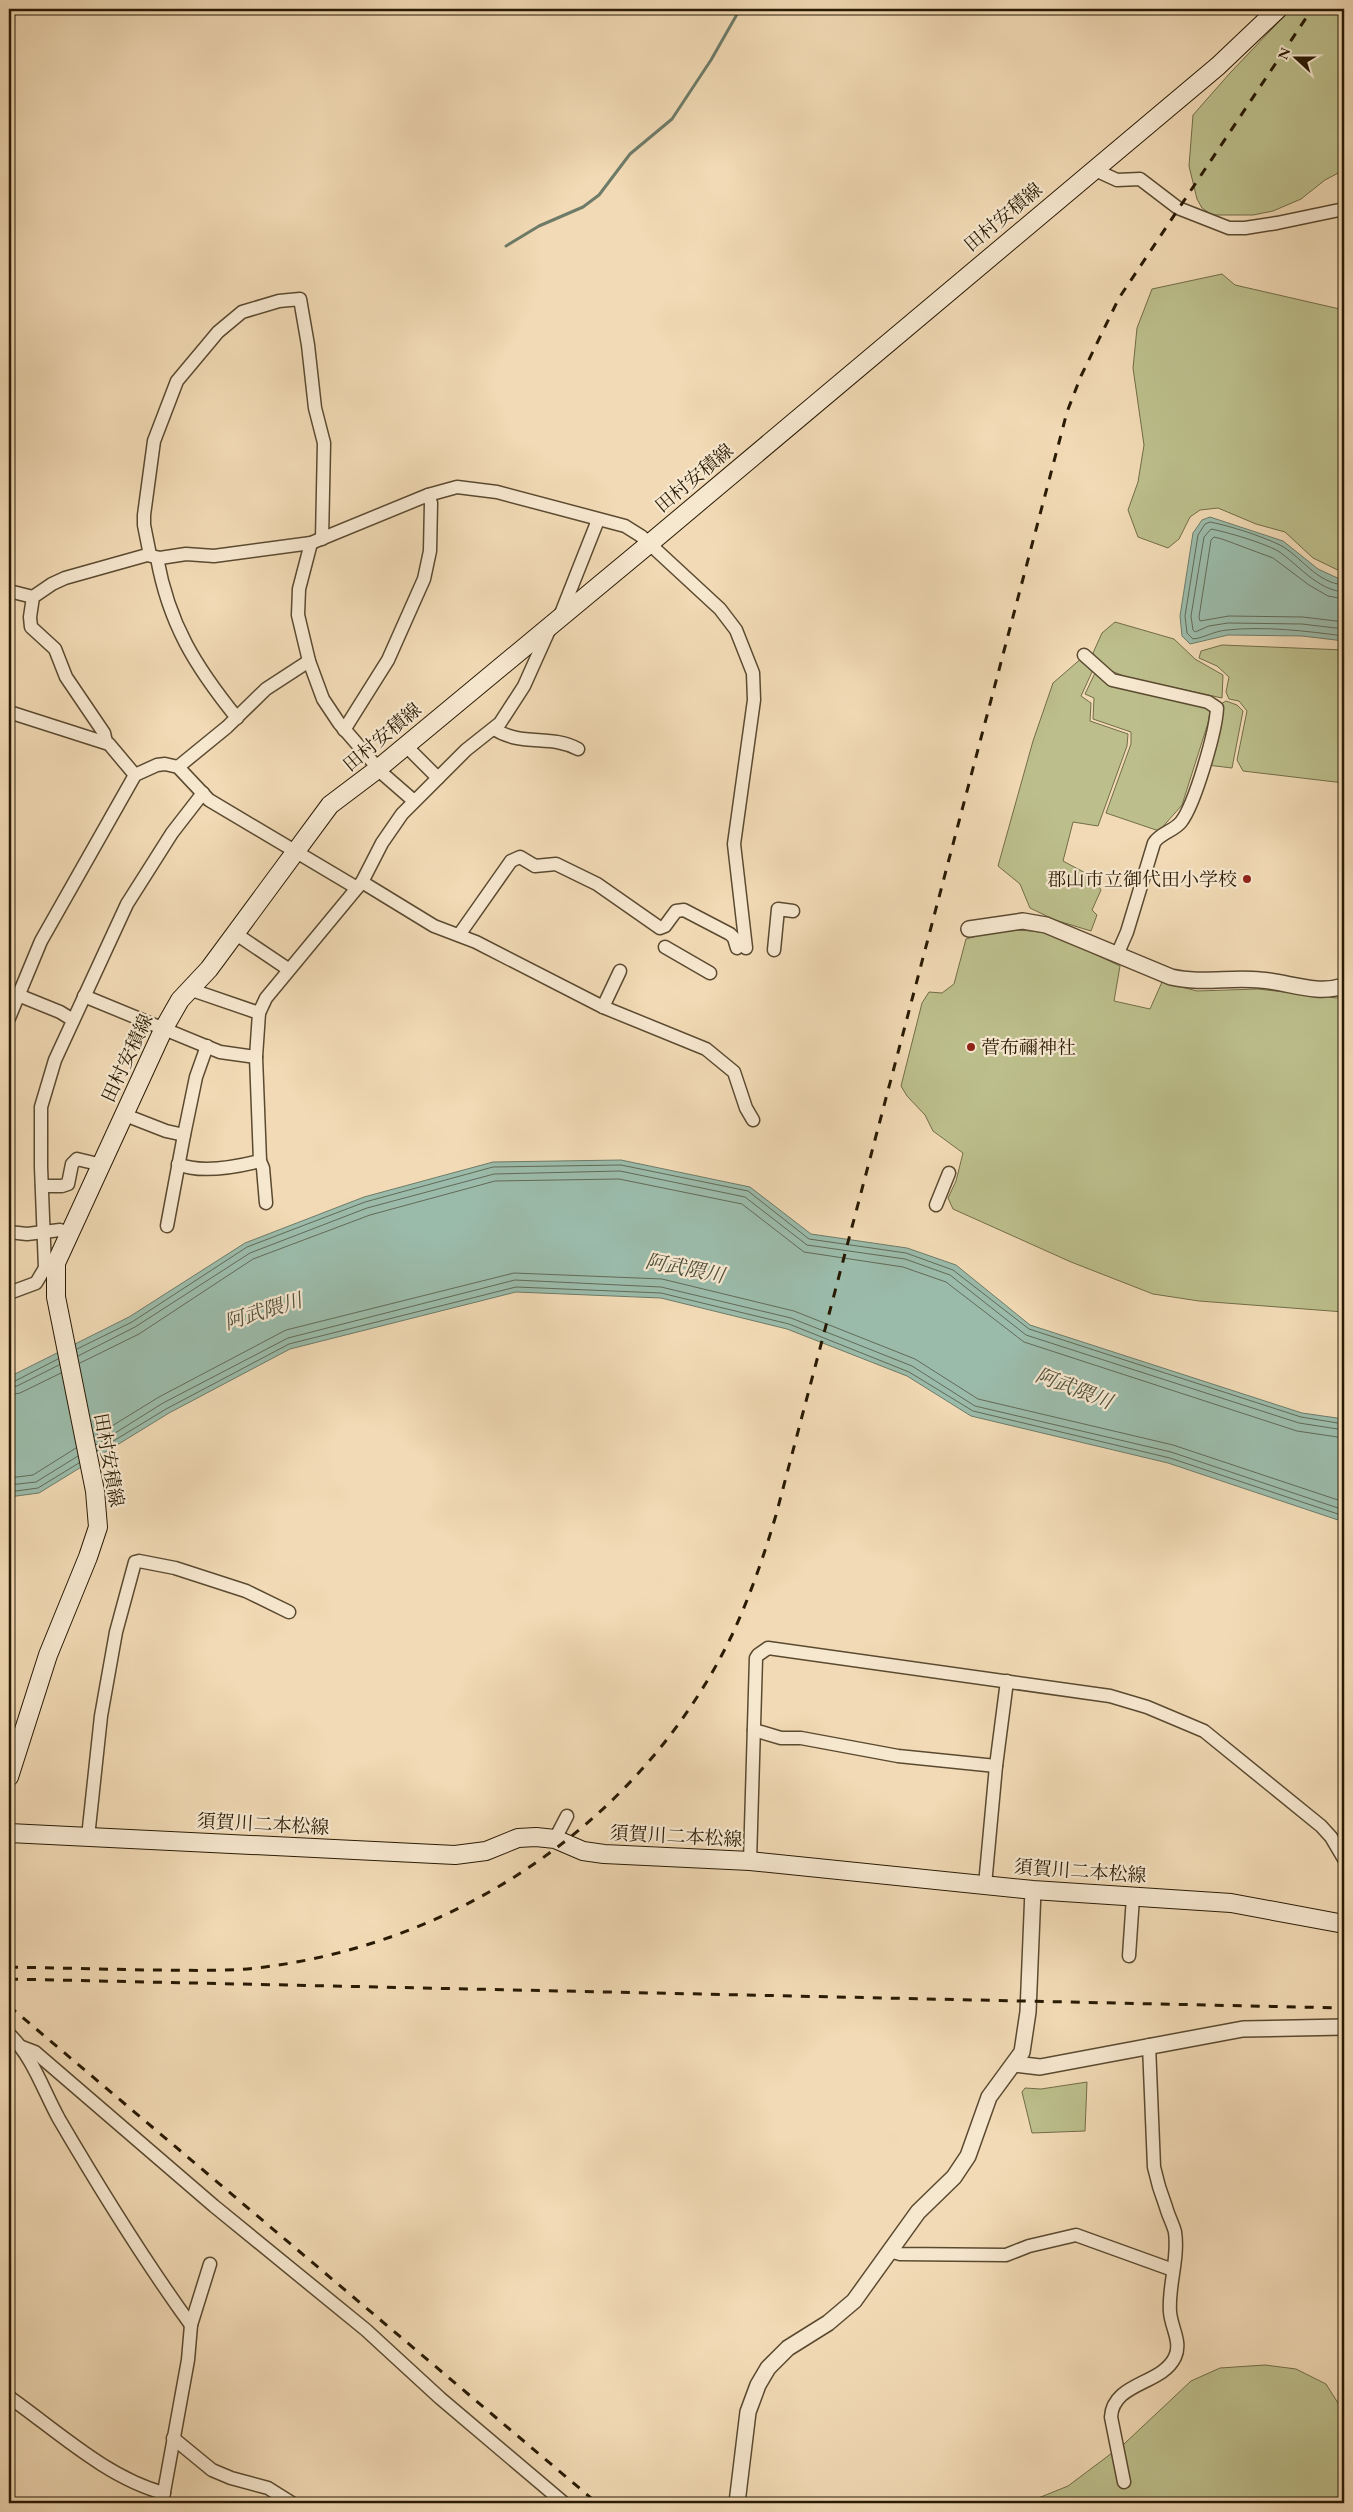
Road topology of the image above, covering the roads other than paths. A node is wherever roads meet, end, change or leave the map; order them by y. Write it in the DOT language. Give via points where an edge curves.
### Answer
graph roads {
  1 [pos="1278,9"];
  2 [pos="1093,170"];
  3 [pos="1344,209"];
  4 [pos="428,495"];
  5 [pos="598,520"];
  6 [pos="317,541"];
  7 [pos="649,544"];
  8 [pos="154,556"];
  9 [pos="9,591"];
  10 [pos="33,597"];
  11 [pos="556,621"];
  12 [pos="1084,655"];
  13 [pos="309,662"];
  14 [pos="9,712"];
  15 [pos="237,718"];
  16 [pos="494,729"];
  17 [pos="344,730"];
  18 [pos="106,742"];
  19 [pos="406,746"];
  20 [pos="578,749"];
  21 [pos="178,767"];
  22 [pos="379,768"];
  23 [pos="135,775"];
  24 [pos="438,778"];
  25 [pos="203,793"];
  26 [pos="414,801"];
  27 [pos="295,853"];
  28 [pos="359,885"];
  29 [pos="793,911"];
  30 [pos="969,929"];
  31 [pos="236,934"];
  32 [pos="460,936"];
  33 [pos="665,947"];
  34 [pos="774,950"];
  35 [pos="1117,955"];
  36 [pos="288,969"];
  37 [pos="620,971"];
  38 [pos="710,973"];
  39 [pos="1344,986"];
  40 [pos="189,989"];
  41 [pos="84,996"];
  42 [pos="13,1001"];
  43 [pos="602,1007"];
  44 [pos="259,1013"];
  45 [pos="9,1018"];
  46 [pos="73,1020"];
  47 [pos="164,1028"];
  48 [pos="207,1046"];
  49 [pos="256,1057"];
  50 [pos="125,1115"];
  51 [pos="753,1120"];
  52 [pos="184,1135"];
  53 [pos="260,1161"];
  54 [pos="178,1164"];
  55 [pos="102,1165"];
  56 [pos="949,1173"];
  57 [pos="42,1186"];
  58 [pos="266,1203"];
  59 [pos="936,1205"];
  60 [pos="167,1226"];
  61 [pos="9,1232"];
  62 [pos="45,1232"];
  63 [pos="69,1234"];
  64 [pos="9,1293"];
  65 [pos="289,1612"];
  66 [pos="1007,1680"];
  67 [pos="754,1730"];
  68 [pos="996,1766"];
  69 [pos="9,1777"];
  70 [pos="567,1816"];
  71 [pos="9,1833"];
  72 [pos="88,1837"];
  73 [pos="555,1839"];
  74 [pos="1344,1859"];
  75 [pos="750,1861"];
  76 [pos="984,1885"];
  77 [pos="1034,1890"];
  78 [pos="1134,1896"];
  79 [pos="1344,1924"];
  80 [pos="1130,1956"];
  81 [pos="1344,2027"];
  82 [pos="9,2034"];
  83 [pos="1149,2045"];
  84 [pos="22,2047"];
  85 [pos="1015,2064"];
  86 [pos="889,2251"];
  87 [pos="210,2264"];
  88 [pos="1173,2270"];
  89 [pos="191,2325"];
  90 [pos="9,2397"];
  91 [pos="173,2438"];
  92 [pos="1124,2482"];
  93 [pos="163,2498"];
  94 [pos="292,2503"];
  95 [pos="564,2503"];
  96 [pos="736,2503"];
  1 -- 2 [label="main road, 田村安積線" via="1218,66"];
  2 -- 3 [label="street" via="1117,180 1140,179 1178,208 1229,228 1277,223"];
  2 -- 7 [label="main road, 田村安積線"];
  4 -- 5 [label="street" via="457,487 477,488"];
  4 -- 6 [label="street"];
  4 -- 17 [label="street" via="431,503 430,551 424,579 388,660"];
  5 -- 7 [label="street" via="625,526"];
  5 -- 11 [label="street"];
  6 -- 8 [label="street" via="214,556"];
  6 -- 8 [label="street" via="324,443 315,408 300,299 287,300 242,312 218,332 177,381 154,441 144,515"];
  6 -- 13 [label="street" via="302,572 298,598 299,620"];
  7 -- 11 [label="main road, 田村安積線"];
  7 -- 32 [label="street" via="730,622 749,656 753,673 754,700 734,844 741,948 730,934 684,910 676,911 660,928 597,884 556,864 535,866 520,856 511,860"];
  8 -- 10 [label="street" via="65,578"];
  8 -- 15 [label="street" via="183,638 205,678"];
  9 -- 10 [label="street"];
  10 -- 18 [label="street" via="31,627 55,649 66,677 104,733"];
  11 -- 16 [label="street" via="524,686"];
  11 -- 19 [label="main road, 田村安積線"];
  12 -- 35 [label="street" via="1107,678 1208,702 1217,708 1211,742 1188,809 1180,824 1154,843"];
  13 -- 15 [label="street" via="266,689"];
  13 -- 17 [label="street" via="323,699"];
  14 -- 18 [label="street"];
  15 -- 21 [label="street"];
  16 -- 20 [label="street" via="516,740 549,741"];
  16 -- 24 [label="street" via="466,750"];
  17 -- 22 [label="street"];
  18 -- 23 [label="street" via="115,748"];
  19 -- 22 [label="main road, 田村安積線"];
  19 -- 24 [label="street"];
  21 -- 23 [label="street" via="157,765"];
  21 -- 25 [label="street"];
  22 -- 26 [label="street"];
  22 -- 27 [label="main road, 田村安積線" via="330,805"];
  23 -- 42 [label="street" via="42,941"];
  24 -- 26 [label="street"];
  25 -- 27 [label="street" via="209,800"];
  25 -- 41 [label="street" via="172,832 127,904"];
  26 -- 28 [label="street" via="393,826"];
  27 -- 28 [label="street"];
  27 -- 31 [label="main road, 田村安積線"];
  28 -- 32 [label="street" via="434,926"];
  28 -- 36 [label="street"];
  29 -- 34 [label="street" via="778,909"];
  30 -- 35 [label="street" via="1023,921 1046,925"];
  31 -- 36 [label="street"];
  31 -- 40 [label="main road, 田村安積線"];
  32 -- 43 [label="street"];
  33 -- 38 [label="street"];
  35 -- 39 [label="street" via="1186,980 1260,980 1325,990"];
  36 -- 44 [label="street"];
  37 -- 43 [label="street"];
  40 -- 44 [label="street"];
  40 -- 47 [label="main road, 田村安積線"];
  41 -- 46 [label="street"];
  41 -- 47 [label="street"];
  42 -- 45 [label="street"];
  42 -- 46 [label="street" via="60,1012"];
  43 -- 51 [label="street" via="673,1034 713,1054 734,1072"];
  44 -- 49 [label="street"];
  46 -- 57 [label="street" via="42,1098"];
  47 -- 48 [label="street"];
  47 -- 50 [label="main road, 田村安積線"];
  48 -- 49 [label="street" via="220,1052"];
  48 -- 52 [label="street" via="196,1076"];
  49 -- 53 [label="street"];
  50 -- 52 [label="street"];
  50 -- 55 [label="main road, 田村安積線"];
  52 -- 54 [label="street"];
  53 -- 54 [label="street" via="201,1168"];
  53 -- 58 [label="street"];
  54 -- 60 [label="street"];
  55 -- 57 [label="street" via="77,1159 72,1164 68,1184"];
  55 -- 63 [label="main road, 田村安積線"];
  56 -- 59 [label="street"];
  57 -- 62 [label="street"];
  61 -- 62 [label="street"];
  62 -- 63 [label="street" via="60,1230"];
  62 -- 64 [label="street" via="45,1268 41,1277 33,1285"];
  63 -- 69 [label="main road, 田村安積線" via="55,1271 56,1297 98,1517 95,1539 48,1655"];
  65 -- 72 [label="street" via="246,1591 174,1568 135,1562 116,1632 100,1716"];
  66 -- 67 [label="street" via="768,1648 756,1658"];
  66 -- 68 [label="street"];
  66 -- 74 [label="street" via="1110,1696 1192,1725 1227,1748 1321,1826"];
  67 -- 68 [label="street" via="781,1738 801,1738 881,1754"];
  67 -- 75 [label="street"];
  68 -- 76 [label="street"];
  70 -- 73 [label="street"];
  71 -- 72 [label="main road, 須賀川二本松線"];
  72 -- 73 [label="main road, 須賀川二本松線" via="454,1855 492,1850 518,1838"];
  73 -- 75 [label="main road, 須賀川二本松線" via="583,1851 604,1854"];
  75 -- 76 [label="main road, 須賀川二本松線"];
  76 -- 77 [label="main road, 須賀川二本松線"];
  77 -- 78 [label="main road, 須賀川二本松線"];
  77 -- 85 [label="street" via="1025,2044"];
  78 -- 79 [label="main road, 須賀川二本松線" via="1231,1903"];
  78 -- 80 [label="street"];
  81 -- 83 [label="street" via="1244,2029"];
  82 -- 84 [label="street"];
  83 -- 85 [label="street" via="1040,2067"];
  83 -- 88 [label="street" via="1154,2167 1175,2232"];
  84 -- 89 [label="street" via="64,2126 150,2267"];
  84 -- 95 [label="street" via="35,2052 214,2206 366,2330"];
  85 -- 86 [label="street" via="989,2097 961,2168 918,2212"];
  86 -- 88 [label="street" via="900,2254 1006,2255 1076,2234"];
  86 -- 96 [label="street" via="854,2301 828,2323 788,2348 763,2378 748,2412"];
  87 -- 89 [label="street"];
  88 -- 92 [label="street" via="1170,2315 1178,2344 1175,2356 1160,2373 1126,2392 1112,2408"];
  89 -- 91 [label="street" via="192,2336"];
  90 -- 93 [label="street" via="116,2473"];
  91 -- 93 [label="street"];
  91 -- 94 [label="street" via="212,2470 268,2488"];
}
